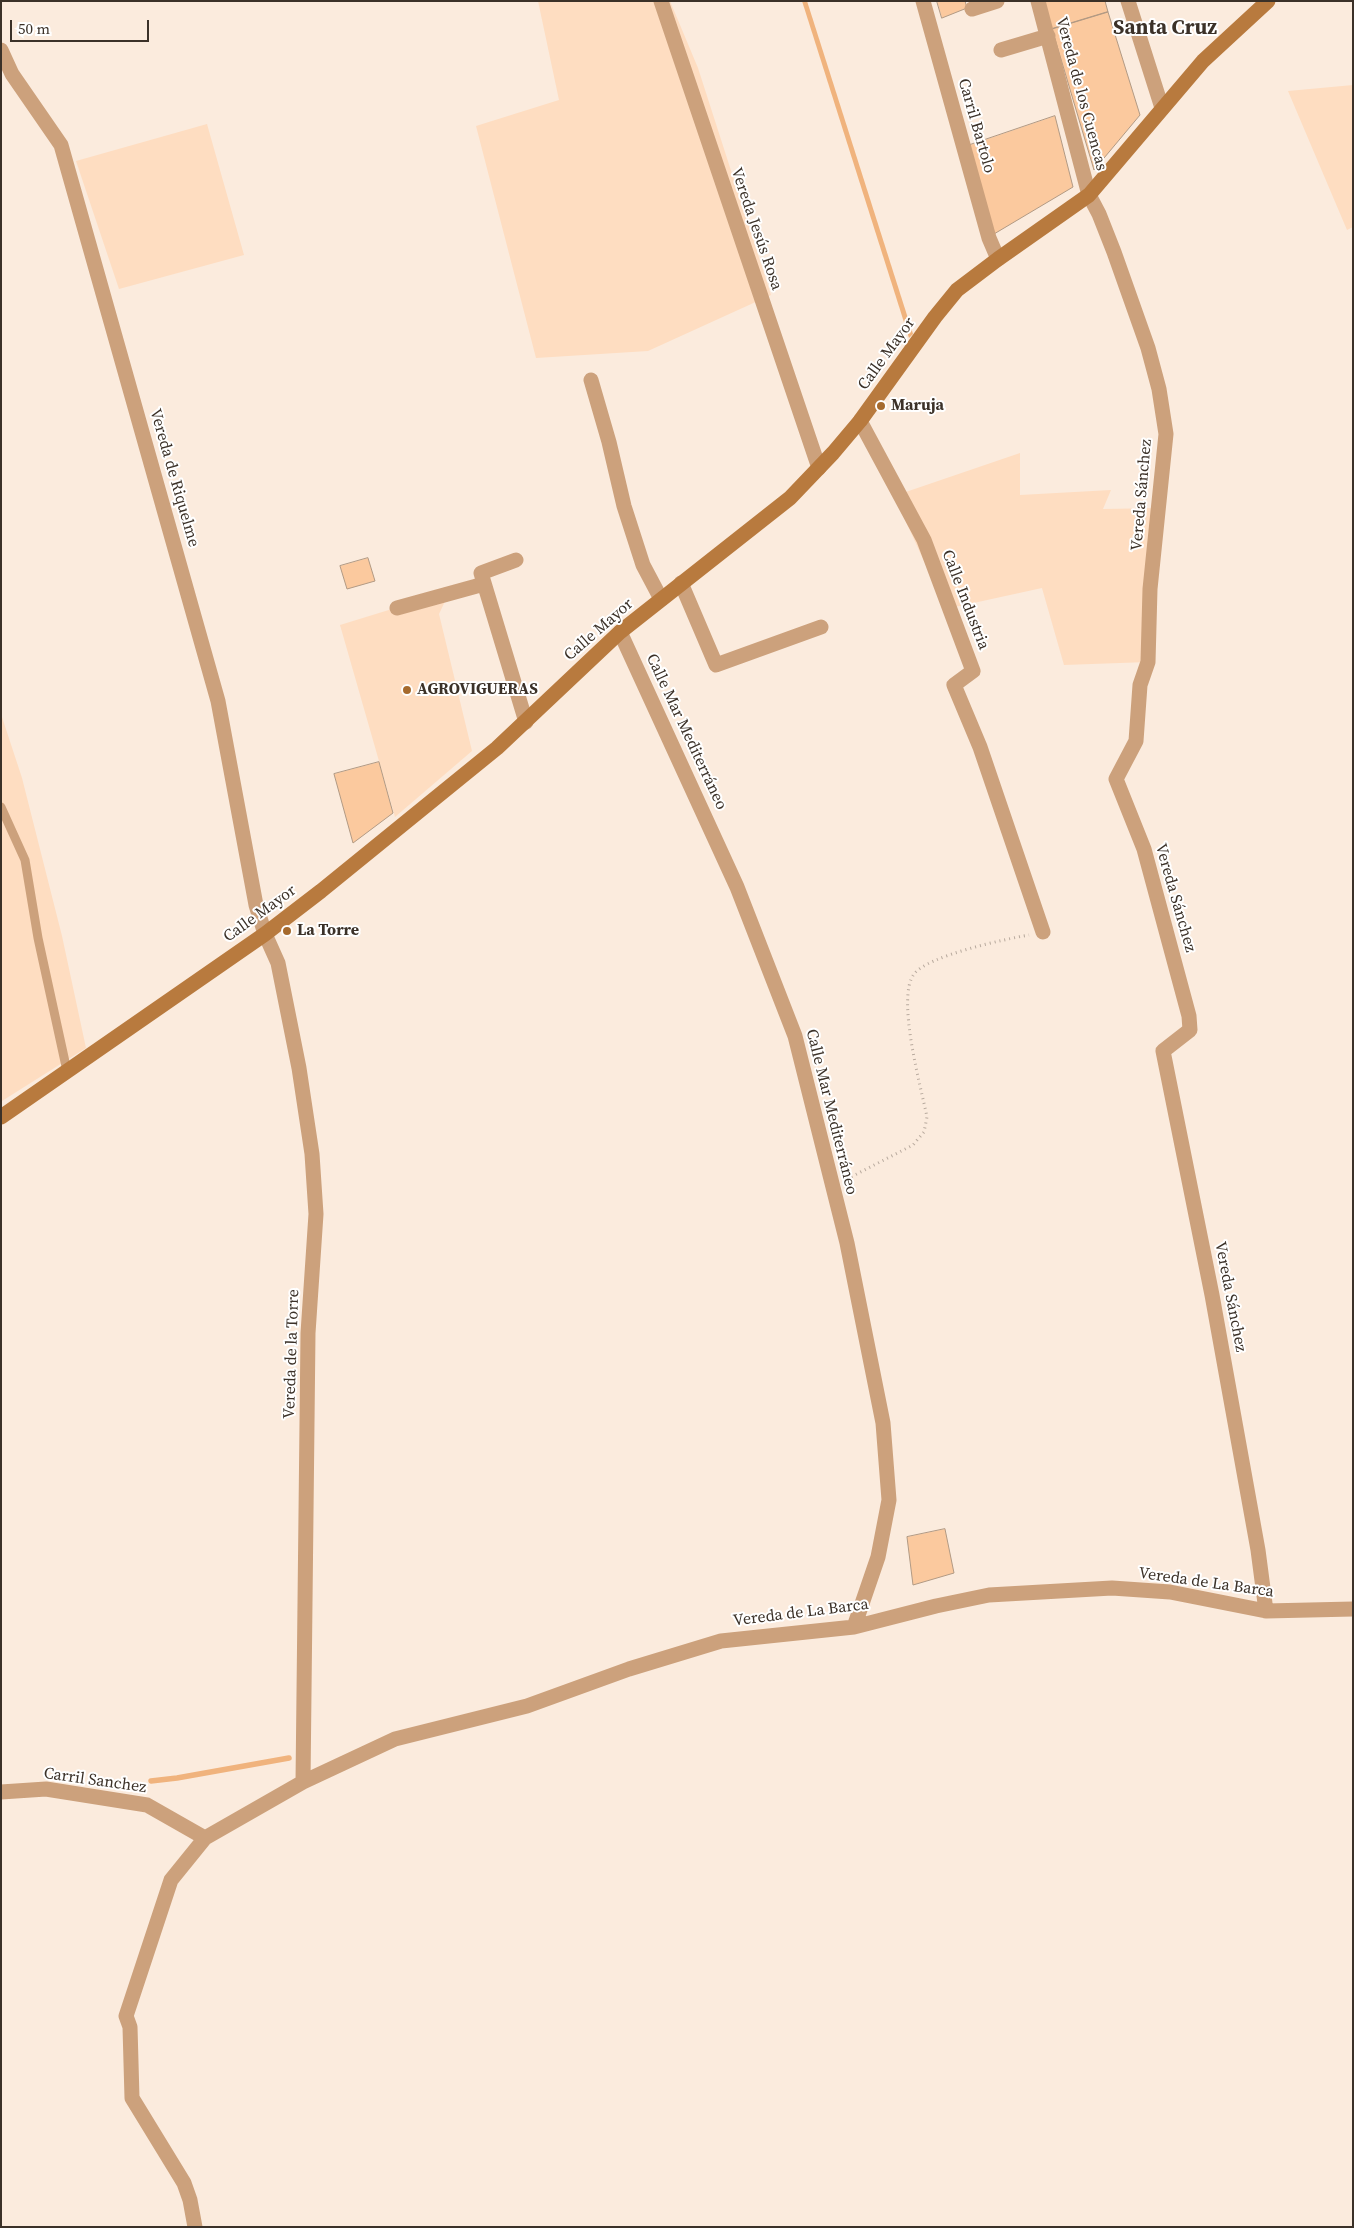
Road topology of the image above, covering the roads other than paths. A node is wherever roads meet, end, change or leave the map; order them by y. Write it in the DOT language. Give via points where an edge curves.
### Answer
graph roads {
  1 [pos="661,1"];
  2 [pos="923,1"];
  3 [pos="998,1"];
  4 [pos="1038,1"];
  5 [pos="1128,1"];
  6 [pos="1268,1"];
  7 [pos="972,9"];
  8 [pos="1048,36"];
  9 [pos="1,50"];
  10 [pos="1000,50"];
  11 [pos="7,75"];
  12 [pos="1162,108"];
  13 [pos="1089,195"];
  14 [pos="998,259"];
  15 [pos="591,380"];
  16 [pos="860,421"];
  17 [pos="819,468"];
  18 [pos="516,560"];
  19 [pos="681,583"];
  20 [pos="484,584"];
  21 [pos="661,599"];
  22 [pos="397,608"];
  23 [pos="821,628"];
  24 [pos="620,632"];
  25 [pos="526,722"];
  26 [pos="1,807"];
  27 [pos="1043,932"];
  28 [pos="265,934"];
  29 [pos="67,1070"];
  30 [pos="1,1117"];
  31 [pos="1353,1610"];
  32 [pos="1266,1611"];
  33 [pos="854,1627"];
  34 [pos="303,1782"];
  35 [pos="1,1792"];
  36 [pos="205,1838"];
  37 [pos="195,2227"];
  1 -- 17 [label="street, Vereda Jesús Rosa"];
  2 -- 14 [label="street, Carril Bartolo" via="989,238"];
  3 -- 7 [label="street"];
  4 -- 8 [label="street, Vereda de los Cuencas"];
  5 -- 12 [label="street"];
  6 -- 12 [label="main road, Calle Mayor" via="1218,46"];
  8 -- 10 [label="street"];
  8 -- 13 [label="street, Vereda de los Cuencas"];
  9 -- 11 [label="street, Vereda de Riquelme"];
  11 -- 28 [label="street, Vereda de Riquelme" via="62,145 218,700 256,905"];
  12 -- 13 [label="main road, Calle Mayor"];
  13 -- 14 [label="main road, Calle Mayor"];
  13 -- 32 [label="street, Vereda Sánchez" via="1114,252 1148,348 1160,389 1166,434 1150,589 1148,662 1140,685 1136,740 1116,779 1144,849 1189,1016 1190,1030 1163,1052 1212,1296"];
  14 -- 16 [label="main road, Calle Mayor" via="947,302"];
  15 -- 21 [label="street" via="643,565"];
  16 -- 17 [label="main road, Calle Mayor"];
  16 -- 27 [label="street, Calle Industria" via="924,540 973,671 954,685 980,747"];
  17 -- 19 [label="main road, Calle Mayor" via="790,498"];
  18 -- 20 [label="street" via="481,573"];
  19 -- 21 [label="main road, Calle Mayor"];
  19 -- 23 [label="street" via="716,665"];
  20 -- 22 [label="street"];
  20 -- 25 [label="street"];
  21 -- 24 [label="main road, Calle Mayor"];
  24 -- 25 [label="main road, Calle Mayor"];
  24 -- 33 [label="street, Calle Mar Mediterráneo" via="737,887 795,1036 847,1243 883,1422 889,1500 878,1557"];
  25 -- 28 [label="main road, Calle Mayor"];
  26 -- 29 [label="lane" via="26,860 38,938"];
  28 -- 29 [label="main road, Calle Mayor"];
  28 -- 34 [label="street, Vereda de la Torre" via="278,963 300,1068 312,1154 316,1214 308,1333"];
  29 -- 30 [label="main road, Calle Mayor"];
  31 -- 32 [label="street, Vereda de La Barca"];
  32 -- 33 [label="street, Vereda de La Barca" via="1170,1592 1112,1588 989,1595"];
  33 -- 34 [label="street, Vereda de La Barca" via="720,1641 629,1669 527,1706 395,1739"];
  34 -- 36 [label="street, Vereda de La Barca"];
  35 -- 36 [label="street, Carril Sanchez" via="46,1789 147,1805"];
  36 -- 37 [label="street" via="171,1880 126,2016 130,2028 132,2098 184,2182"];
}
